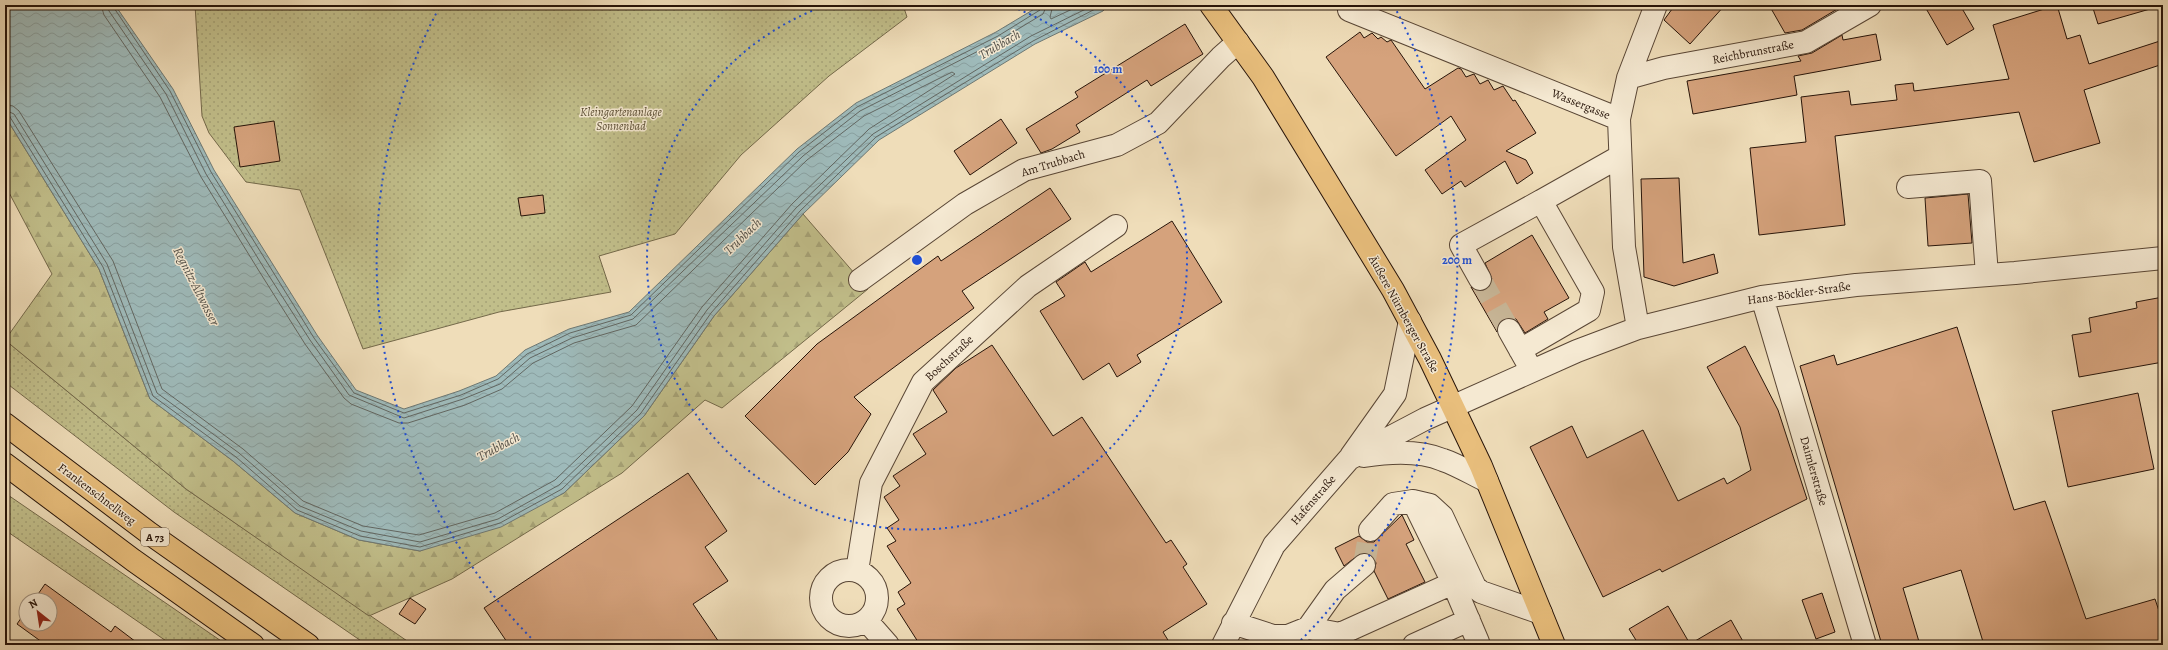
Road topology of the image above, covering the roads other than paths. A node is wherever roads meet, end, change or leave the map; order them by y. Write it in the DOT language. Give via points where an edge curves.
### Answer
graph roads {
  1 [pos="1211,5"];
  2 [pos="1656,5"];
  3 [pos="1870,5"];
  4 [pos="1349,10"];
  5 [pos="1238,42"];
  6 [pos="1628,78"];
  7 [pos="1618,119"];
  8 [pos="1619,157"];
  9 [pos="1908,187"];
  10 [pos="1541,201"];
  11 [pos="1116,226"];
  12 [pos="2163,258"];
  13 [pos="1987,275"];
  14 [pos="1480,279"];
  15 [pos="860,280"];
  16 [pos="1762,297"];
  17 [pos="1410,321"];
  18 [pos="1638,328"];
  19 [pos="1509,330"];
  20 [pos="1520,350"];
  21 [pos="1532,372"];
  22 [pos="1453,407"];
  23 [pos="5,424"];
  24 [pos="1349,459"];
  25 [pos="5,464"];
  26 [pos="1487,481"];
  27 [pos="1413,500"];
  28 [pos="1370,530"];
  29 [pos="1364,565"];
  30 [pos="857,571"];
  31 [pos="1453,582"];
  32 [pos="1541,613"];
  33 [pos="866,620"];
  34 [pos="1469,620"];
  35 [pos="1233,623"];
  36 [pos="1308,628"];
  37 [pos="1343,640"];
  38 [pos="253,645"];
  39 [pos="308,645"];
  40 [pos="888,645"];
  41 [pos="1223,645"];
  42 [pos="1414,645"];
  43 [pos="1477,645"];
  44 [pos="1554,645"];
  45 [pos="1865,645"];
  1 -- 5 [label="main road, Äußere Nürnberger Straße"];
  2 -- 6 [label="street"];
  3 -- 6 [label="street, Reichbrunstraße" via="1806,42 1664,68"];
  4 -- 7 [label="street, Wassergasse"];
  5 -- 15 [label="street, Am Trubbach" via="1158,123 1117,145 1024,170 965,204"];
  5 -- 17 [label="main road, Äußere Nürnberger Straße" via="1335,193"];
  6 -- 7 [label="street"];
  7 -- 8 [label="street, Wassergasse"];
  8 -- 10 [label="street"];
  8 -- 18 [label="street, Wassergasse" via="1624,247"];
  9 -- 13 [label="street" via="1980,181"];
  10 -- 14 [label="street" via="1461,245"];
  10 -- 20 [label="street" via="1593,292 1589,310"];
  11 -- 30 [label="street, Boschstraße" via="1028,286 923,382 871,483"];
  12 -- 13 [label="street, Hans-Böckler-Straße"];
  13 -- 16 [label="street, Hans-Böckler-Straße" via="1856,285"];
  16 -- 18 [label="street, Hans-Böckler-Straße"];
  16 -- 45 [label="street, Daimlerstraße"];
  17 -- 22 [label="main road, Äußere Nürnberger Straße"];
  17 -- 24 [label="street" via="1395,394"];
  18 -- 21 [label="street, Hans-Böckler-Straße"];
  19 -- 20 [label="street"];
  20 -- 21 [label="street"];
  21 -- 22 [label="street, Hans-Böckler-Straße"];
  22 -- 24 [label="street, Hafenstraße" via="1420,421"];
  22 -- 26 [label="main road, Äußere Nürnberger Straße"];
  23 -- 39 [label="main road, Frankenschnellweg / A 73" via="149,533"];
  24 -- 26 [label="street" via="1383,453 1417,454 1442,459"];
  24 -- 35 [label="street, Hafenstraße" via="1274,545"];
  25 -- 38 [label="main road, A 73" via="133,560"];
  26 -- 32 [label="main road, Äußere Nürnberger Straße"];
  27 -- 28 [label="street" via="1393,504"];
  27 -- 31 [label="street"];
  27 -- 32 [label="street" via="1430,505 1442,516 1475,587 1481,592"];
  29 -- 36 [label="street" via="1335,590"];
  30 -- 33 [label="street" via="865,574 876,588 876,606"];
  30 -- 33 [label="street" via="845,570 830,577 824,584 821,603 827,616 839,625 854,626"];
  31 -- 34 [label="street"];
  31 -- 37 [label="street"];
  32 -- 44 [label="main road, Äußere Nürnberger Straße"];
  33 -- 40 [label="street"];
  34 -- 42 [label="street"];
  34 -- 43 [label="street"];
  35 -- 36 [label="street" via="1273,636 1288,636"];
  35 -- 41 [label="street, Hafenstraße"];
  36 -- 37 [label="street"];
}
